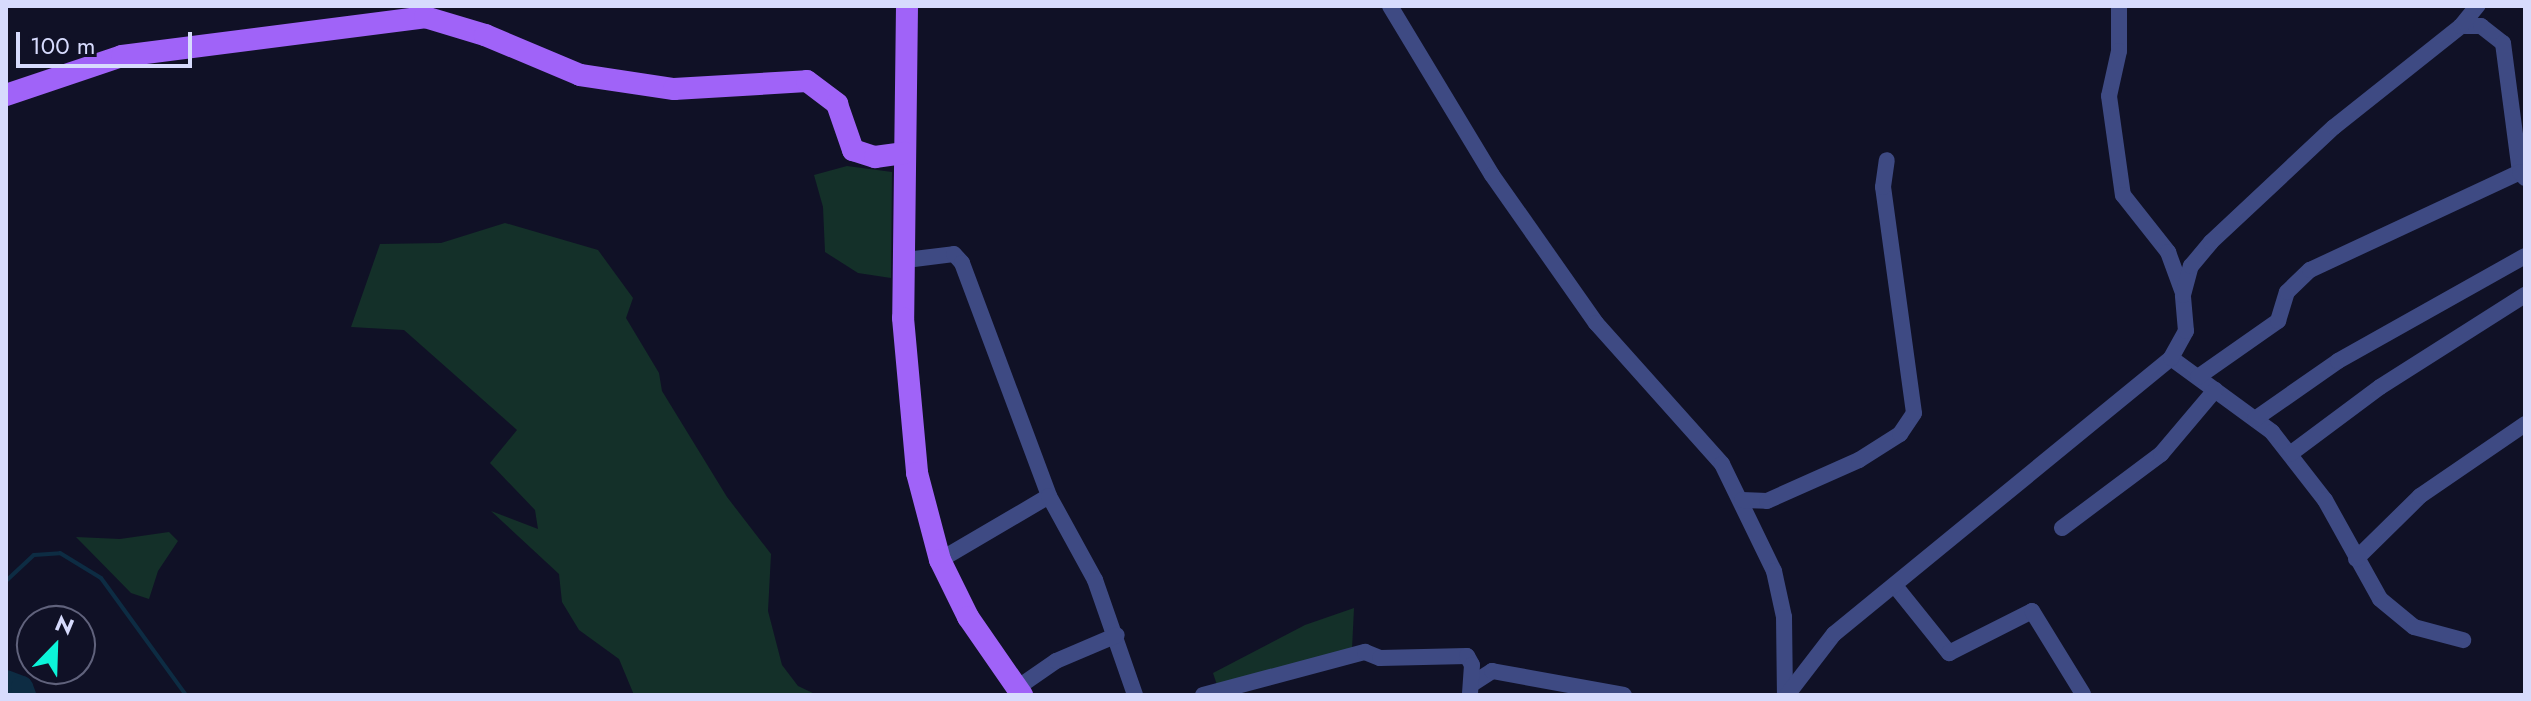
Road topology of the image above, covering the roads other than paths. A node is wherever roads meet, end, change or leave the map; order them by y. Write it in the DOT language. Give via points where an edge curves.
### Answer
graph roads {
  1 [pos="907,6"];
  2 [pos="1390,6"];
  3 [pos="2119,6"];
  4 [pos="2477,6"];
  5 [pos="2461,26"];
  6 [pos="6,95"];
  7 [pos="905,153"];
  8 [pos="1887,160"];
  9 [pos="2522,175"];
  10 [pos="2525,256"];
  11 [pos="906,260"];
  12 [pos="2183,295"];
  13 [pos="2525,295"];
  14 [pos="2171,358"];
  15 [pos="2198,377"];
  16 [pos="2215,390"];
  17 [pos="2255,419"];
  18 [pos="2525,424"];
  19 [pos="2290,454"];
  20 [pos="1049,496"];
  21 [pos="1742,500"];
  22 [pos="2062,528"];
  23 [pos="2356,559"];
  24 [pos="940,560"];
  25 [pos="1896,587"];
  26 [pos="1117,635"];
  27 [pos="2463,640"];
  28 [pos="1471,689"];
  29 [pos="1019,692"];
  30 [pos="2083,694"];
  31 [pos="1135,695"];
  32 [pos="1203,695"];
  33 [pos="1624,695"];
  34 [pos="1786,695"];
  1 -- 7 [label="main road"];
  2 -- 21 [label="street" via="1485,164 1596,323 1700,435"];
  3 -- 12 [label="street" via="2119,51 2109,96 2123,195 2168,252"];
  4 -- 5 [label="street"];
  5 -- 9 [label="street" via="2481,26 2503,43"];
  5 -- 12 [label="street" via="2334,127 2211,242 2191,266"];
  6 -- 7 [label="main road" via="122,56 425,17 594,77 674,89 807,81 837,104 853,150 875,157"];
  7 -- 11 [label="main road"];
  8 -- 21 [label="street" via="1883,187 1914,413 1900,434 1859,460 1767,501"];
  9 -- 15 [label="street" via="2310,270 2287,292 2278,321"];
  10 -- 17 [label="street" via="2338,361"];
  11 -- 20 [label="street" via="954,254 962,263"];
  11 -- 24 [label="main road" via="903,318 915,458"];
  12 -- 14 [label="street" via="2186,331"];
  13 -- 19 [label="street" via="2380,387"];
  14 -- 15 [label="street"];
  14 -- 25 [label="street" via="2083,426"];
  15 -- 16 [label="street"];
  16 -- 17 [label="street"];
  16 -- 22 [label="street" via="2161,454"];
  17 -- 19 [label="street"];
  18 -- 23 [label="street" via="2420,496"];
  19 -- 23 [label="street" via="2325,500"];
  20 -- 24 [label="street"];
  20 -- 26 [label="street"];
  21 -- 34 [label="street" via="1774,571 1784,617"];
  23 -- 27 [label="street" via="2380,599 2414,627"];
  24 -- 29 [label="main road" via="968,617"];
  25 -- 30 [label="street" via="1949,653 2032,611"];
  25 -- 34 [label="street" via="1815,652"];
  26 -- 29 [label="street" via="1056,661"];
  26 -- 31 [label="street"];
  28 -- 32 [label="street" via="1467,656 1400,659 1365,652"];
  28 -- 33 [label="street" via="1492,671"];
}
